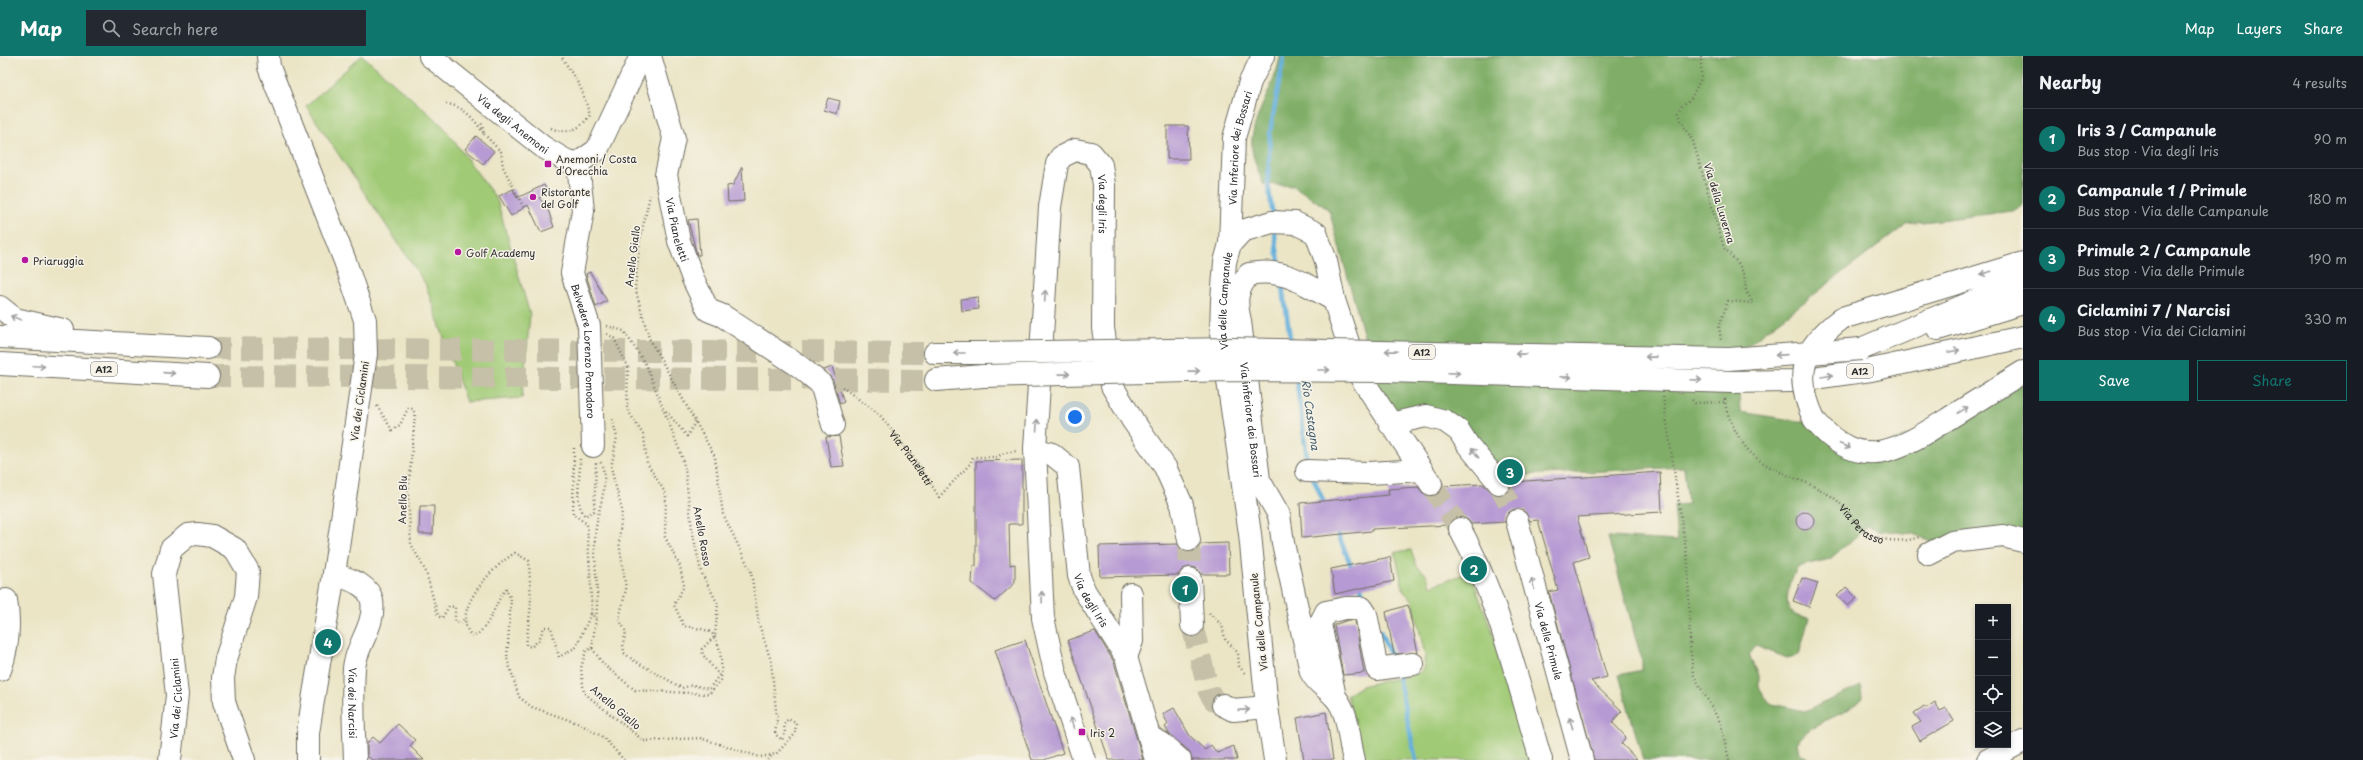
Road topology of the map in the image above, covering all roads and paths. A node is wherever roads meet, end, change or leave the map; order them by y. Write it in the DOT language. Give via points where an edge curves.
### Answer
graph roads {
  1 [pos="268,56"];
  2 [pos="430,56"];
  3 [pos="561,56"];
  4 [pos="641,56"];
  5 [pos="650,56"];
  6 [pos="1263,56"];
  7 [pos="1701,56"];
  8 [pos="548,126"];
  9 [pos="484,134"];
  10 [pos="578,163"];
  11 [pos="651,190"];
  12 [pos="525,210"];
  13 [pos="1230,244"];
  14 [pos="2021,283"];
  15 [pos="1334,300"];
  16 [pos="0,307"];
  17 [pos="2023,329"];
  18 [pos="605,332"];
  19 [pos="0,337"];
  20 [pos="2023,337"];
  21 [pos="607,338"];
  22 [pos="122,343"];
  23 [pos="1985,344"];
  24 [pos="1722,346"];
  25 [pos="208,348"];
  26 [pos="935,353"];
  27 [pos="0,364"];
  28 [pos="2023,372"];
  29 [pos="208,376"];
  30 [pos="936,380"];
  31 [pos="840,386"];
  32 [pos="1729,388"];
  33 [pos="1662,389"];
  34 [pos="360,392"];
  35 [pos="1690,399"];
  36 [pos="1725,402"];
  37 [pos="664,407"];
  38 [pos="610,414"];
  39 [pos="696,421"];
  40 [pos="1390,424"];
  41 [pos="833,425"];
  42 [pos="1035,449"];
  43 [pos="595,450"];
  44 [pos="1307,471"];
  45 [pos="1499,483"];
  46 [pos="1517,521"];
  47 [pos="1460,529"];
  48 [pos="1189,540"];
  49 [pos="2023,541"];
  50 [pos="1929,554"];
  51 [pos="334,574"];
  52 [pos="1190,579"];
  53 [pos="1131,594"];
  54 [pos="6,600"];
  55 [pos="591,614"];
  56 [pos="1192,615"];
  57 [pos="465,617"];
  58 [pos="596,618"];
  59 [pos="716,636"];
  60 [pos="592,648"];
  61 [pos="1126,657"];
  62 [pos="1412,664"];
  63 [pos="0,670"];
  64 [pos="1264,675"];
  65 [pos="1335,697"];
  66 [pos="1223,705"];
  67 [pos="1267,707"];
  68 [pos="1149,737"];
  69 [pos="2023,741"];
  70 [pos="772,755"];
  71 [pos="170,760"];
  72 [pos="244,760"];
  73 [pos="308,760"];
  74 [pos="355,760"];
  75 [pos="624,760"];
  76 [pos="768,760"];
  77 [pos="1084,760"];
  78 [pos="1156,760"];
  79 [pos="1180,760"];
  80 [pos="1275,760"];
  81 [pos="1354,760"];
  82 [pos="1541,760"];
  83 [pos="1582,760"];
  84 [pos="1729,760"];
  85 [pos="1988,760"];
  1 -- 34 [label="main road, Via dei Ciclamini" via="269,67 345,261 365,320 366,354"];
  2 -- 10 [label="main road, Via degli Anemoni" via="543,147 567,161"];
  3 -- 8 [label="path" via="581,88 590,115 579,128 571,132"];
  4 -- 10 [label="main road" via="596,150"];
  5 -- 41 [label="main road, Via Pianeletti" via="674,138 666,175 679,241 708,310 723,316 799,366 821,384"];
  6 -- 13 [label="main road, Via Inferiore dei Bossari" via="1250,82 1234,138"];
  7 -- 24 [label="path, Via della Luverna" via="1700,79 1690,100 1682,105 1679,113 1693,142 1724,248 1744,274 1746,291 1753,303 1728,301 1719,326"];
  9 -- 12 [label="path" via="501,152 503,167"];
  10 -- 43 [label="main road, Belvedere Lorenzo Pomodoro" via="582,211 572,273 589,326"];
  11 -- 39 [label="path, Anello Giallo" via="640,240 635,288 649,338"];
  13 -- 15 [label="main road, Via delle Campanule" via="1242,230 1272,222 1295,223 1316,233 1326,261"];
  13 -- 64 [label="main road, Via delle Campanule" via="1225,262 1222,332 1250,534"];
  14 -- 26 [label="main road, A12, one-way, bridge" via="1976,319 1861,349 1729,359 1232,349"];
  14 -- 28 [label="main road, one-way, bridge" via="1842,318 1823,332 1810,350 1804,366 1802,388 1815,421 1827,435 1840,444 1859,451 1878,453 1906,445"];
  15 -- 40 [label="main road, Via delle Campanule" via="1358,373"];
  15 -- 65 [label="main road, Via inferiore dei Bossari" via="1282,274 1266,270 1249,274 1238,288 1237,307 1259,480 1279,515 1311,672 1315,680"];
  22 -- 16 [label="main road, one-way" via="15,319"];
  17 -- 23 [label="main road, A12"];
  18 -- 21 [label="path"];
  18 -- 37 [label="path, Anello Rosso" via="603,324 624,331 646,365"];
  18 -- 59 [label="path" via="614,338 628,367 627,409 644,436 647,462 666,494 665,537 680,566 684,586 674,605 684,626 709,631"];
  19 -- 22 [label="main road"];
  20 -- 23 [label="main road"];
  22 -- 25 [label="main road"];
  32 -- 23 [label="main road, A12, one-way" via="1871,370"];
  27 -- 29 [label="main road, A12, one-way"];
  30 -- 32 [label="main road, A12, one-way, bridge" via="983,376 1231,370 1381,370"];
  31 -- 42 [label="path, Via Pianeletti" via="879,414 919,465 939,497 970,464 973,457 997,457 1004,453"];
  32 -- 36 [label="path"];
  33 -- 84 [label="path" via="1688,562 1693,674 1721,724"];
  34 -- 51 [label="main road, Via dei Ciclamini"];
  34 -- 57 [label="path, Anello Blu" via="377,406 392,430 400,425 408,408 413,409 415,415 408,496 411,544 426,572 438,616 442,618 449,606 455,607 455,621 461,624"];
  35 -- 36 [label="path" via="1695,402"];
  36 -- 50 [label="path, Via Perasso" via="1730,420 1744,447 1760,462 1832,497 1858,525 1875,538 1906,542 1926,535 1924,549"];
  37 -- 39 [label="path" via="687,436"];
  37 -- 59 [label="path, Anello Rosso" via="685,469 692,529 701,572 718,604"];
  38 -- 59 [label="path" via="618,437 611,468 622,510 619,542 626,589 619,619 626,632 624,653 682,688 693,686 709,689 719,675 703,655 702,649"];
  39 -- 70 [label="path, Anello Giallo" via="715,457 723,514 751,572 759,624 771,661 777,720 775,734 782,740 785,733 784,724 788,719 796,722 795,734"];
  40 -- 44 [label="main road, Via delle Campanule" via="1426,477"];
  45 -- 40 [label="main road, one-way" via="1459,431 1445,421 1426,416"];
  42 -- 48 [label="main road, Via degli Iris, one-way" via="1050,207 1055,172 1061,157 1075,150 1084,150 1098,158 1102,166 1103,328 1112,386 1165,467 1182,505"];
  42 -- 61 [label="main road, Via degli Iris" via="1052,454 1068,467 1079,576 1084,590"];
  77 -- 42 [label="main road, Via degli Iris, one-way" via="1055,672 1042,618"];
  43 -- 43 [label="path" via="580,456 578,491 580,509 585,516 594,511"];
  43 -- 55 [label="path" via="574,448 573,473 573,514 587,524 589,535 592,588 590,598 593,604"];
  43 -- 58 [label="path" via="602,464 606,489 597,522 595,543 598,599"];
  83 -- 46 [label="main road, Via delle Primule, one-way"];
  47 -- 82 [label="main road" via="1472,552 1500,626"];
  49 -- 50 [label="main road" via="2003,536 1952,542"];
  51 -- 73 [label="main road, Via dei Ciclamini" via="308,733"];
  51 -- 74 [label="main road, Via dei Narcisi" via="363,585 372,600 371,620 354,667"];
  52 -- 56 [label="main road"];
  53 -- 61 [label="main road" via="1132,641"];
  54 -- 63 [label="main road" via="8,632 4,661"];
  55 -- 57 [label="path" via="576,647 559,657 551,627 544,627 539,640 532,648 526,645 531,604 529,561 516,553 502,561 476,589"];
  55 -- 58 [label="path"];
  56 -- 64 [label="path" via="1202,605 1222,625 1226,639 1238,652 1242,672 1250,677"];
  57 -- 75 [label="path" via="467,631 473,637 483,631 506,589 511,599 507,658 519,697 532,707 580,724 598,734"];
  58 -- 60 [label="path"];
  59 -- 60 [label="path" via="722,662 721,680 709,694 635,690 604,665"];
  60 -- 70 [label="path, Anello Giallo" via="586,651 581,668 584,693 644,741 700,738 760,757"];
  61 -- 68 [label="main road, Via degli Iris"];
  62 -- 65 [label="main road" via="1377,669 1366,614 1362,608 1326,612 1320,624"];
  64 -- 67 [label="main road, Via delle Campanule"];
  65 -- 81 [label="main road, Via inferiore dei Bossari" via="1345,715"];
  66 -- 67 [label="main road, one-way" via="1233,710"];
  67 -- 80 [label="main road, Via delle Campanule"];
  68 -- 78 [label="main road, Via degli Iris"];
  68 -- 79 [label="main road" via="1161,743"];
  69 -- 85 [label="main road"];
  70 -- 76 [label="path"];
  71 -- 72 [label="main road, Via dei Ciclamini" via="177,695 164,574 171,549 188,536 198,534 212,536 235,549 248,571 246,597 226,659 223,678 224,702"];
}
